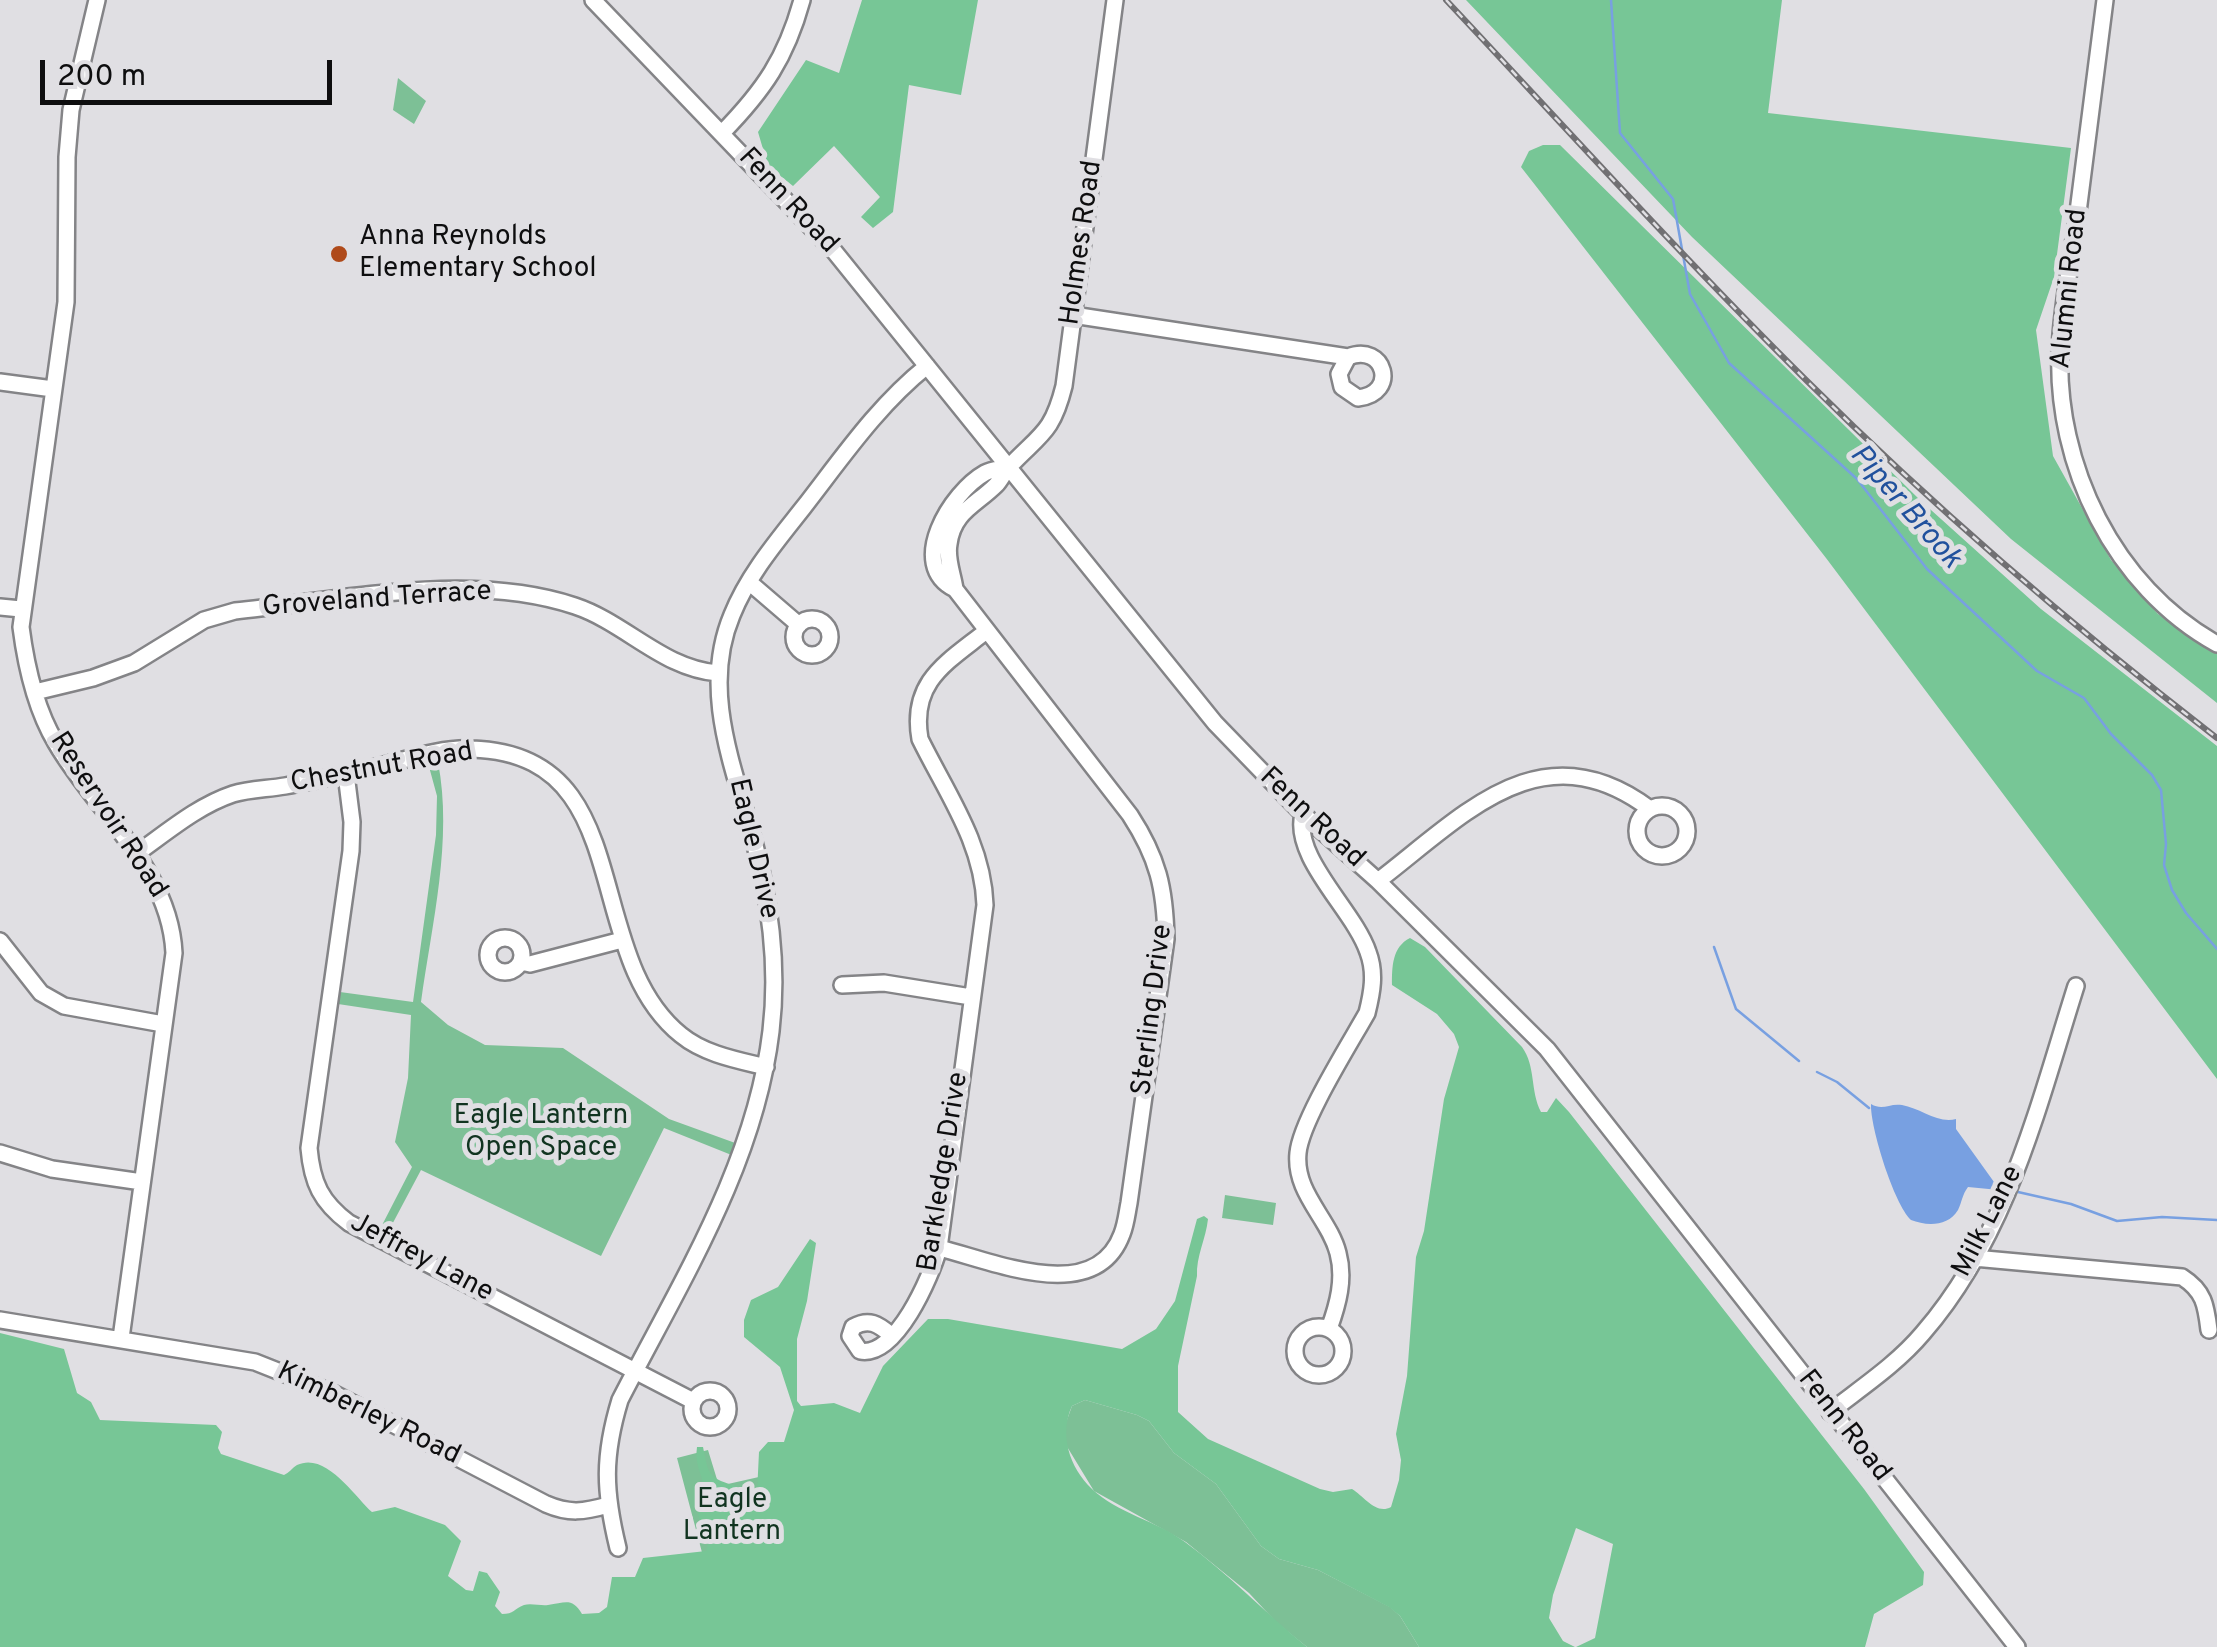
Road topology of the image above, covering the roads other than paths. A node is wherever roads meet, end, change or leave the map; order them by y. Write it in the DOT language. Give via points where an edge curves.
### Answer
graph roads {
  1 [pos="97,0"];
  2 [pos="802,0"];
  3 [pos="1115,0"];
  4 [pos="2105,0"];
  5 [pos="604,4"];
  6 [pos="722,133"];
  7 [pos="1073,314"];
  8 [pos="1348,358"];
  9 [pos="927,366"];
  10 [pos="0,382"];
  11 [pos="53,390"];
  12 [pos="1008,467"];
  13 [pos="749,582"];
  14 [pos="0,607"];
  15 [pos="22,609"];
  16 [pos="799,625"];
  17 [pos="986,632"];
  18 [pos="2217,644"];
  19 [pos="718,673"];
  20 [pos="35,692"];
  21 [pos="346,774"];
  22 [pos="1650,809"];
  23 [pos="1303,814"];
  24 [pos="1335,843"];
  25 [pos="136,854"];
  26 [pos="1316,865"];
  27 [pos="1378,881"];
  28 [pos="622,940"];
  29 [pos="0,941"];
  30 [pos="521,962"];
  31 [pos="842,985"];
  32 [pos="2076,986"];
  33 [pos="972,997"];
  34 [pos="163,1024"];
  35 [pos="766,1067"];
  36 [pos="0,1153"];
  37 [pos="142,1182"];
  38 [pos="939,1248"];
  39 [pos="1974,1258"];
  40 [pos="0,1320"];
  41 [pos="1329,1329"];
  42 [pos="2209,1330"];
  43 [pos="890,1335"];
  44 [pos="121,1338"];
  45 [pos="636,1370"];
  46 [pos="693,1402"];
  47 [pos="1830,1412"];
  48 [pos="608,1504"];
  49 [pos="618,1548"];
  50 [pos="2017,1647"];
  1 -- 11 [label="street, Reservoir Road" via="71,110 66,302"];
  2 -- 6 [label="street" via="778,66"];
  3 -- 7 [label="street, Holmes Road"];
  4 -- 18 [label="street, Alumni Road" via="2060,349 2063,414 2085,490 2123,558 2159,604"];
  5 -- 6 [label="street, Fenn Road"];
  6 -- 9 [label="street, Fenn Road" via="834,251"];
  7 -- 8 [label="street"];
  7 -- 12 [label="street, Holmes Road" via="1057,414 1042,438"];
  9 -- 12 [label="street, Fenn Road"];
  9 -- 13 [label="street, Eagle Drive" via="858,436"];
  10 -- 11 [label="street"];
  11 -- 15 [label="street, Reservoir Road"];
  12 -- 17 [label="street, Sterling Drive" via="963,511 948,548 955,589"];
  12 -- 23 [label="street, Fenn Road" via="1196,701"];
  13 -- 16 [label="street"];
  13 -- 19 [label="street, Eagle Drive" via="731,615"];
  14 -- 15 [label="street"];
  15 -- 20 [label="street, Reservoir Road"];
  17 -- 33 [label="street, Barkledge Drive" via="938,669 917,720 984,876"];
  17 -- 38 [label="street, Sterling Drive" via="1151,847 1166,904 1166,939 1129,1203 1122,1235 1107,1258 1079,1274 1053,1276"];
  19 -- 20 [label="street, Groveland Terrace" via="685,668 577,606 502,590 464,590 235,611 204,620 134,662"];
  19 -- 35 [label="street, Eagle Drive" via="724,734 763,877 770,931"];
  20 -- 25 [label="street, Reservoir Road" via="56,745"];
  21 -- 25 [label="street, Chestnut Road" via="236,793"];
  21 -- 28 [label="street, Chestnut Road" via="470,748 530,761 584,813"];
  21 -- 45 [label="street, Jeffrey Lane" via="351,851 309,1148 318,1194 349,1223"];
  22 -- 27 [label="street" via="1602,782 1522,780 1490,795"];
  23 -- 24 [label="street, Fenn Road"];
  23 -- 26 [label="street" via="1301,835"];
  24 -- 26 [label="street"];
  24 -- 27 [label="street, Fenn Road"];
  25 -- 34 [label="street, Reservoir Road" via="172,926"];
  26 -- 41 [label="street" via="1368,951 1373,972 1367,1014 1298,1154 1300,1178 1337,1248 1342,1272"];
  27 -- 47 [label="street, Fenn Road" via="1547,1049"];
  28 -- 30 [label="street"];
  28 -- 35 [label="street, Chestnut Road" via="642,992 683,1038"];
  29 -- 34 [label="street" via="41,993 64,1006"];
  31 -- 33 [label="street" via="884,983"];
  32 -- 39 [label="street, Milk Lane" via="2012,1183"];
  33 -- 38 [label="street, Barkledge Drive"];
  34 -- 37 [label="street, Reservoir Road"];
  35 -- 45 [label="street, Eagle Drive" via="740,1160"];
  36 -- 37 [label="street" via="52,1169"];
  37 -- 44 [label="street, Reservoir Road"];
  38 -- 43 [label="street, Barkledge Drive" via="924,1292"];
  39 -- 42 [label="street" via="2182,1278 2205,1301"];
  39 -- 47 [label="street, Milk Lane" via="1922,1334"];
  40 -- 44 [label="street, Kimberley Road"];
  44 -- 48 [label="street, Kimberley Road" via="216,1353 292,1375 565,1512"];
  45 -- 46 [label="street, Jeffrey Lane"];
  45 -- 48 [label="street, Eagle Drive" via="610,1432"];
  47 -- 50 [label="street, Fenn Road"];
  48 -- 49 [label="street, Eagle Drive"];
}
